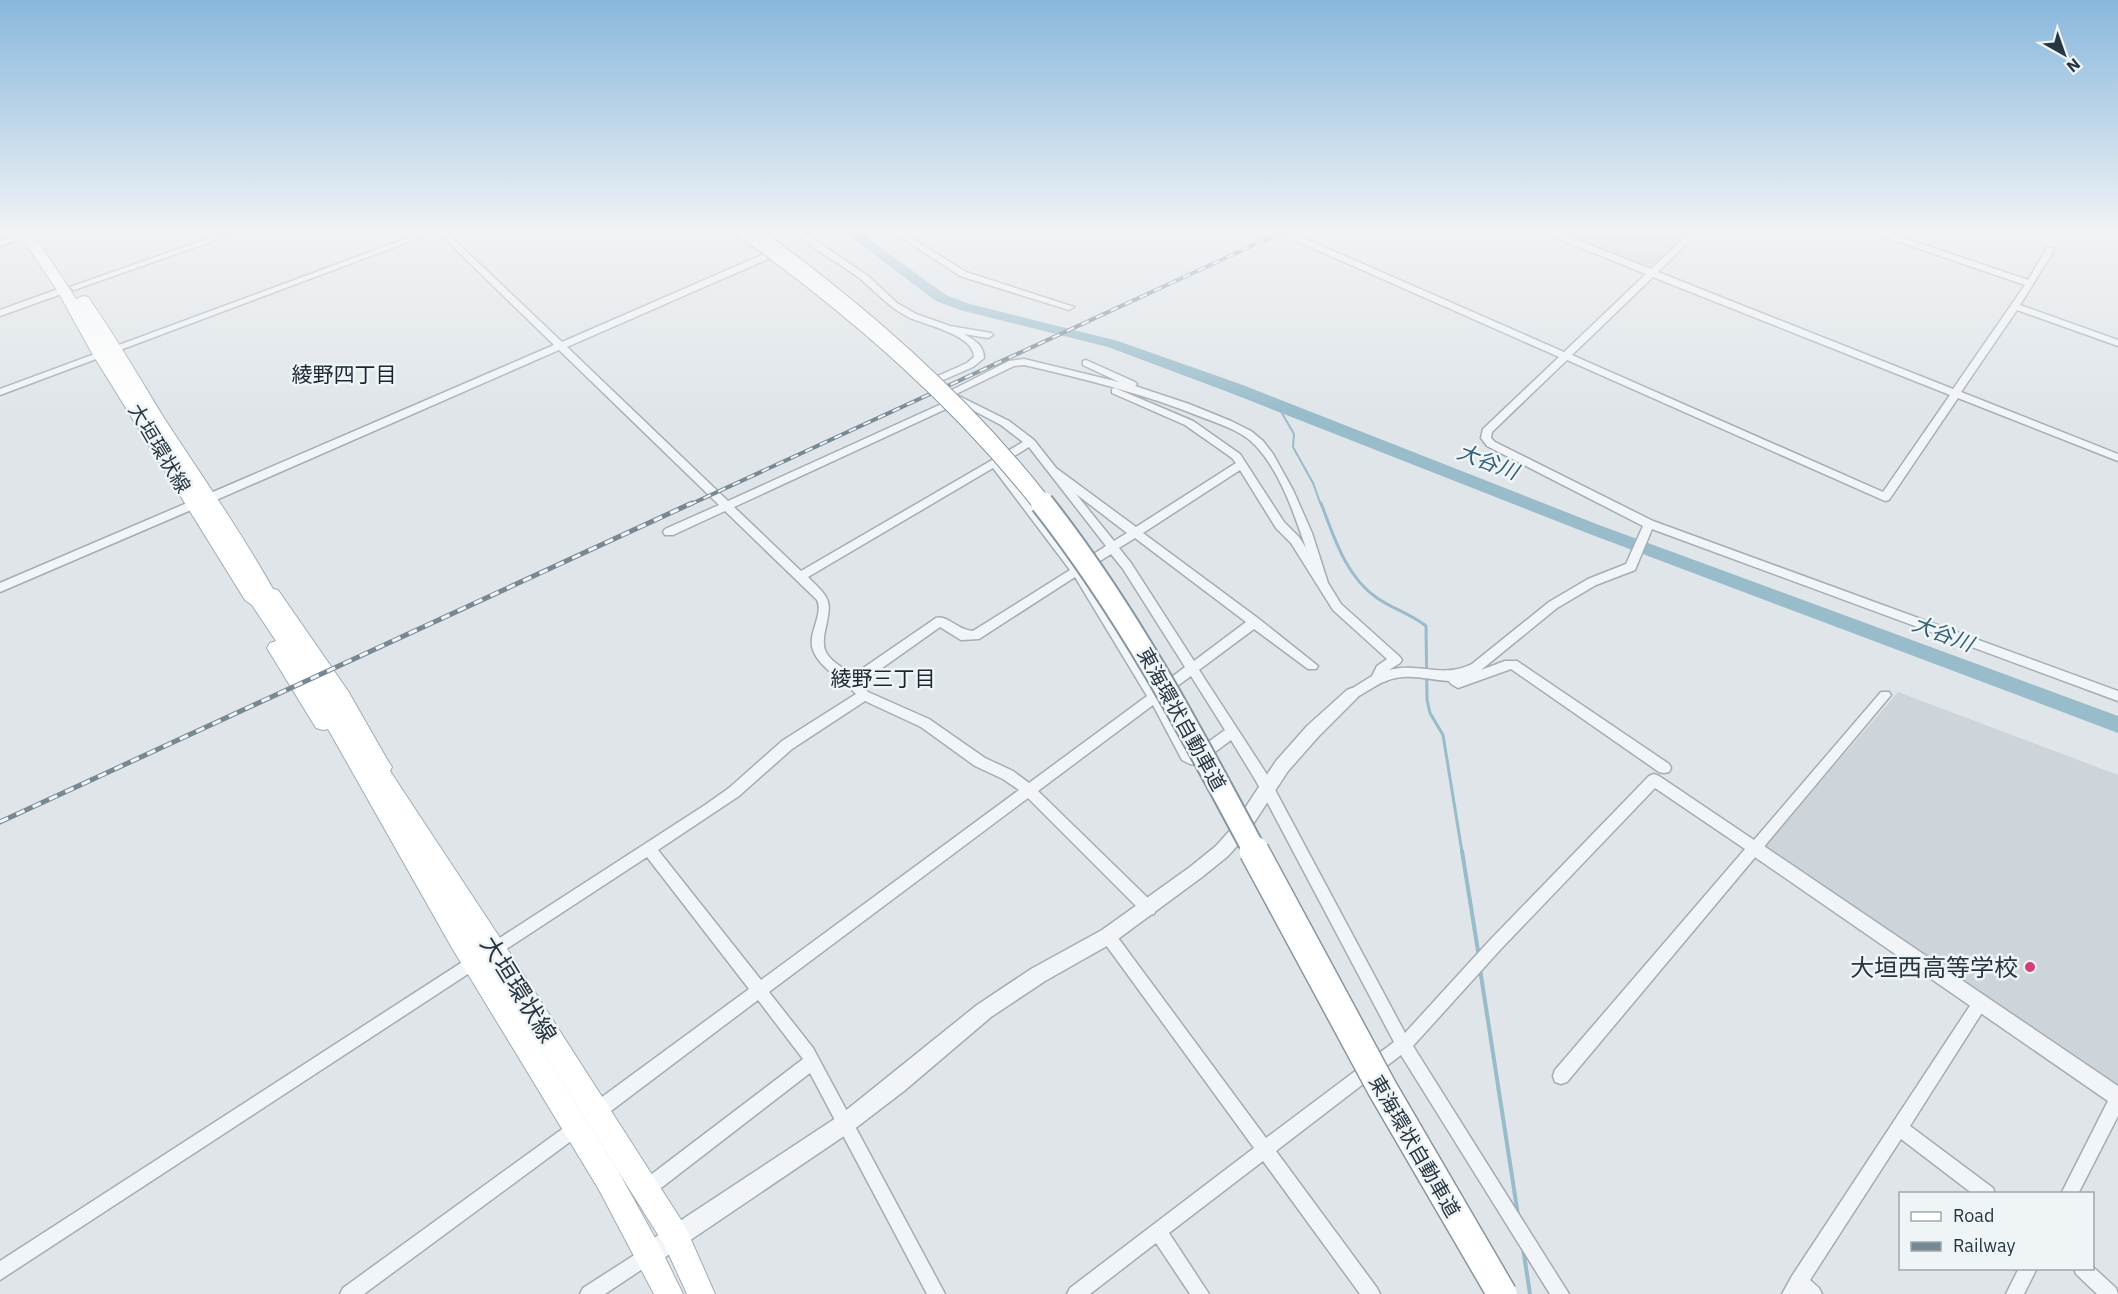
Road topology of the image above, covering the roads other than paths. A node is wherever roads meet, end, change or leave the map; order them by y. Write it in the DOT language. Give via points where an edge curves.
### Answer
graph roads {
  1 [pos="59,292"];
  2 [pos="71,292"];
  3 [pos="268,292"];
  4 [pos="505,292"];
  5 [pos="681,292"];
  6 [pos="817,292"];
  7 [pos="829,292"];
  8 [pos="880,292"];
  9 [pos="1017,292"];
  10 [pos="1422,292"];
  11 [pos="1632,292"];
  12 [pos="1701,292"];
  13 [pos="2024,292"];
  14 [pos="2015,306"];
  15 [pos="1069,307"];
  16 [pos="0,313"];
  17 [pos="948,328"];
  18 [pos="988,335"];
  19 [pos="2118,343"];
  20 [pos="559,345"];
  21 [pos="108,352"];
  22 [pos="1566,355"];
  23 [pos="1086,363"];
  24 [pos="1084,376"];
  25 [pos="934,381"];
  26 [pos="0,392"];
  27 [pos="1957,394"];
  28 [pos="955,396"];
  29 [pos="1160,397"];
  30 [pos="1030,442"];
  31 [pos="2118,458"];
  32 [pos="995,463"];
  33 [pos="1242,464"];
  34 [pos="1053,470"];
  35 [pos="202,501"];
  36 [pos="726,506"];
  37 [pos="1647,526"];
  38 [pos="669,532"];
  39 [pos="1135,532"];
  40 [pos="1112,546"];
  41 [pos="1076,570"];
  42 [pos="799,577"];
  43 [pos="1323,587"];
  44 [pos="0,588"];
  45 [pos="258,592"];
  46 [pos="1255,622"];
  47 [pos="1312,666"];
  48 [pos="1194,669"];
  49 [pos="1449,677"];
  50 [pos="1378,678"];
  51 [pos="853,682"];
  52 [pos="1352,694"];
  53 [pos="1885,694"];
  54 [pos="864,695"];
  55 [pos="2118,696"];
  56 [pos="1155,698"];
  57 [pos="1232,732"];
  58 [pos="1664,768"];
  59 [pos="376,781"];
  60 [pos="1266,788"];
  61 [pos="1028,789"];
  62 [pos="1755,848"];
  63 [pos="649,849"];
  64 [pos="1149,909"];
  65 [pos="1108,936"];
  66 [pos="494,949"];
  67 [pos="474,963"];
  68 [pos="757,990"];
  69 [pos="1980,1003"];
  70 [pos="1403,1044"];
  71 [pos="812,1062"];
  72 [pos="1561,1076"];
  73 [pos="2118,1099"];
  74 [pos="597,1111"];
  75 [pos="846,1123"];
  76 [pos="576,1127"];
  77 [pos="1898,1127"];
  78 [pos="1265,1150"];
  79 [pos="646,1189"];
  80 [pos="1984,1192"];
  81 [pos="2069,1192"];
  82 [pos="1158,1231"];
  83 [pos="675,1236"];
  84 [pos="650,1254"];
  85 [pos="2028,1270"];
  86 [pos="2083,1270"];
  87 [pos="0,1271"];
  88 [pos="1795,1288"];
  89 [pos="349,1294"];
  90 [pos="589,1294"];
  91 [pos="669,1294"];
  92 [pos="701,1294"];
  93 [pos="936,1294"];
  94 [pos="1076,1294"];
  95 [pos="1200,1294"];
  96 [pos="1371,1294"];
  97 [pos="1502,1294"];
  98 [pos="1560,1294"];
  99 [pos="1813,1294"];
  100 [pos="2015,1294"];
  101 [pos="2110,1294"];
  1 -- 16 [label="street"];
  2 -- 21 [label="main road, 大垣環状線"];
  3 -- 21 [label="street"];
  4 -- 20 [label="street"];
  5 -- 20 [label="street"];
  6 -- 25 [label="street" via="917,373"];
  7 -- 97 [label="highway, 東海環状自動車道, bridge" via="868,322 956,404 1026,482 1096,578 1171,696 1393,1109"];
  8 -- 17 [label="street" via="913,316"];
  9 -- 15 [label="street"];
  10 -- 22 [label="street"];
  11 -- 22 [label="street"];
  12 -- 27 [label="street"];
  13 -- 14 [label="street"];
  14 -- 19 [label="street"];
  14 -- 27 [label="street"];
  17 -- 18 [label="street"];
  17 -- 25 [label="street" via="974,344 979,358"];
  20 -- 35 [label="street"];
  20 -- 36 [label="street"];
  21 -- 26 [label="street"];
  21 -- 35 [label="main road, 大垣環状線" via="146,424"];
  22 -- 27 [label="street" via="1885,497"];
  22 -- 37 [label="street" via="1487,431 1486,438"];
  23 -- 29 [label="street"];
  24 -- 28 [label="street" via="1024,362 1012,363"];
  24 -- 29 [label="street"];
  24 -- 33 [label="street" via="1189,423"];
  25 -- 28 [label="street"];
  27 -- 31 [label="street"];
  28 -- 30 [label="street" via="1005,423"];
  28 -- 36 [label="street"];
  29 -- 43 [label="street" via="1237,427 1260,443 1273,462 1316,555"];
  30 -- 32 [label="street"];
  30 -- 34 [label="street"];
  32 -- 41 [label="street"];
  32 -- 42 [label="street"];
  33 -- 39 [label="street"];
  33 -- 43 [label="street"];
  34 -- 39 [label="street"];
  34 -- 40 [label="street"];
  35 -- 44 [label="street"];
  35 -- 45 [label="main road, 大垣環状線"];
  36 -- 38 [label="street"];
  36 -- 42 [label="street"];
  37 -- 49 [label="street" via="1630,567 1592,582 1553,605 1476,667"];
  37 -- 55 [label="street"];
  39 -- 40 [label="street"];
  39 -- 46 [label="street"];
  40 -- 41 [label="street"];
  40 -- 48 [label="street"];
  41 -- 51 [label="street" via="975,636 961,635 940,621"];
  41 -- 56 [label="street"];
  42 -- 51 [label="street" via="825,605 818,649 826,661"];
  43 -- 50 [label="street" via="1337,607 1396,660 1382,669"];
  45 -- 59 [label="main road, 大垣環状線" via="259,600 322,694 324,704 367,775"];
  45 -- 59 [label="main road" via="270,594 341,697 381,767"];
  45 -- 59 [label="main road" via="253,603 314,709 361,778"];
  46 -- 47 [label="street"];
  46 -- 48 [label="street"];
  48 -- 56 [label="street"];
  48 -- 57 [label="street"];
  49 -- 50 [label="street" via="1410,671"];
  49 -- 58 [label="street" via="1458,683 1476,680 1496,666 1513,664"];
  50 -- 52 [label="street"];
  51 -- 54 [label="street"];
  52 -- 60 [label="street" via="1313,731"];
  53 -- 62 [label="street"];
  54 -- 61 [label="street" via="925,723 980,762"];
  54 -- 63 [label="street" via="787,745 734,792"];
  56 -- 57 [label="street" via="1186,756 1194,759"];
  56 -- 61 [label="street"];
  57 -- 60 [label="street"];
  59 -- 66 [label="main road, 大垣環状線"];
  59 -- 67 [label="main road, 大垣環状線"];
  60 -- 64 [label="street" via="1222,851"];
  60 -- 70 [label="street"];
  61 -- 64 [label="street"];
  61 -- 68 [label="street"];
  62 -- 69 [label="street"];
  62 -- 70 [label="street" via="1654,780"];
  62 -- 72 [label="street"];
  63 -- 66 [label="street"];
  63 -- 68 [label="street"];
  64 -- 65 [label="street"];
  65 -- 75 [label="street" via="984,1011"];
  65 -- 78 [label="street"];
  66 -- 67 [label="street"];
  66 -- 74 [label="main road, 大垣環状線"];
  67 -- 76 [label="main road, 大垣環状線"];
  67 -- 87 [label="street"];
  68 -- 71 [label="street"];
  68 -- 74 [label="street"];
  69 -- 73 [label="street"];
  69 -- 77 [label="street"];
  70 -- 78 [label="street"];
  70 -- 98 [label="street"];
  71 -- 75 [label="street"];
  71 -- 79 [label="street"];
  73 -- 81 [label="street"];
  74 -- 79 [label="main road, 大垣環状線"];
  75 -- 83 [label="street"];
  75 -- 93 [label="street"];
  76 -- 84 [label="main road, 大垣環状線"];
  76 -- 89 [label="street"];
  77 -- 80 [label="street"];
  77 -- 88 [label="street"];
  78 -- 82 [label="street"];
  78 -- 96 [label="street"];
  79 -- 83 [label="main road, 大垣環状線"];
  82 -- 94 [label="street"];
  82 -- 95 [label="street"];
  83 -- 84 [label="street"];
  83 -- 92 [label="main road, 大垣環状線"];
  84 -- 90 [label="street"];
  84 -- 91 [label="main road, 大垣環状線"];
  85 -- 100 [label="street"];
  86 -- 101 [label="street"];
  88 -- 99 [label="street"];
}
